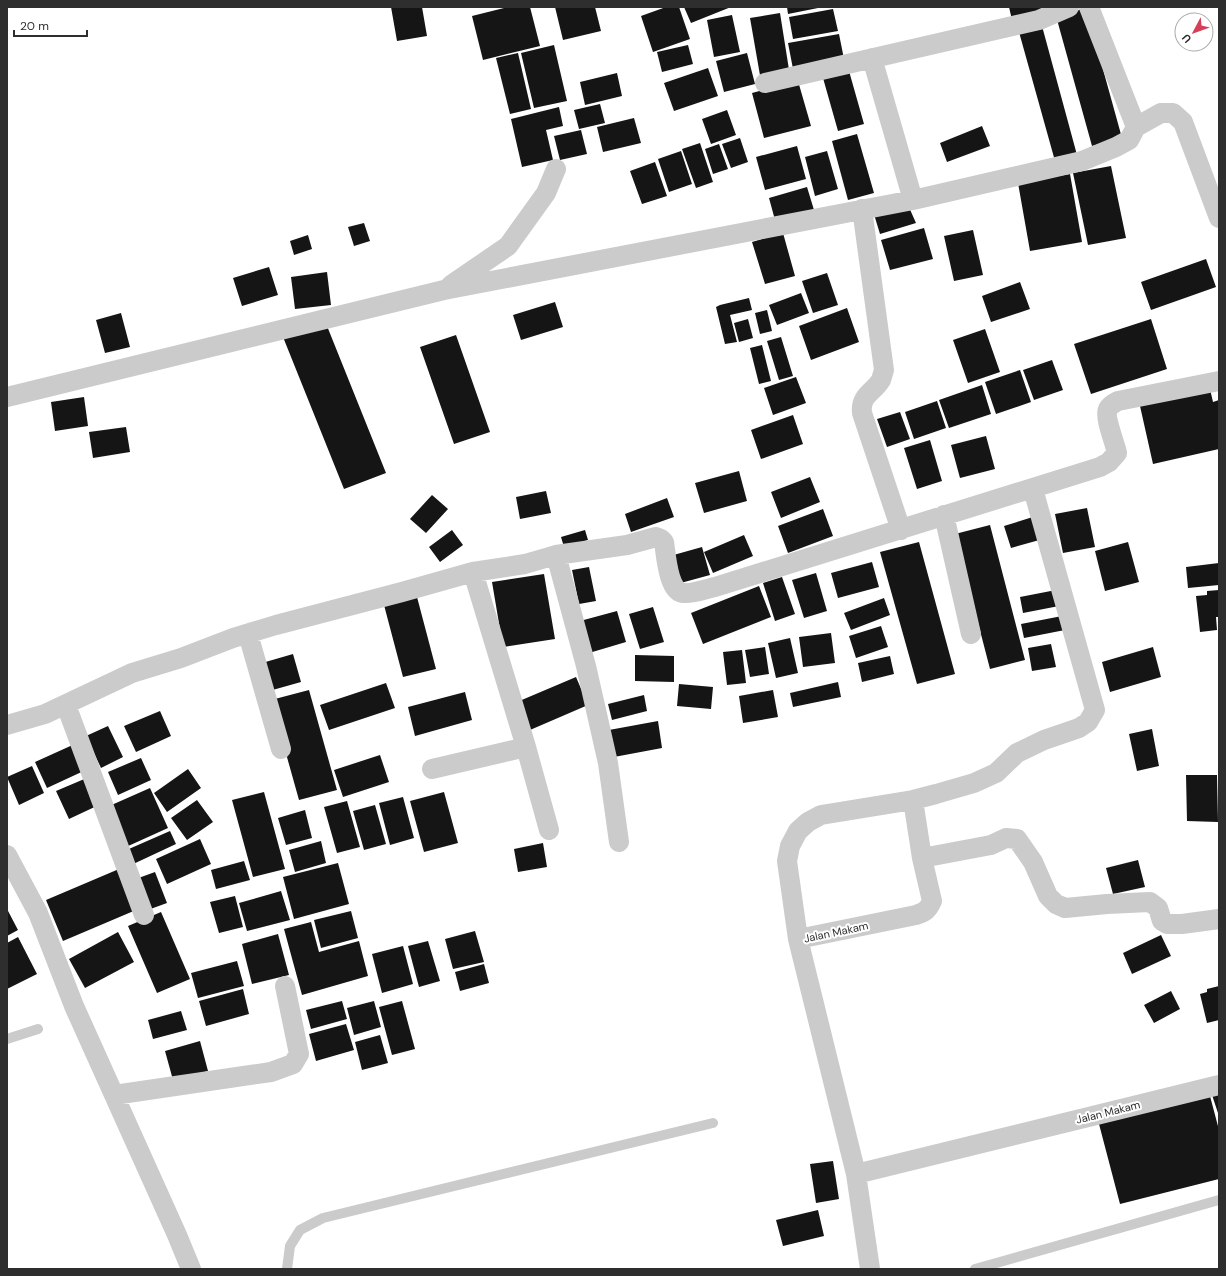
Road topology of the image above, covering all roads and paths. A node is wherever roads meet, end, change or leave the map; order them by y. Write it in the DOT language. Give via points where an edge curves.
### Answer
graph roads {
  1 [pos="1069,7"];
  2 [pos="1089,7"];
  3 [pos="872,58"];
  4 [pos="765,83"];
  5 [pos="1136,128"];
  6 [pos="556,169"];
  7 [pos="913,200"];
  8 [pos="862,209"];
  9 [pos="1219,218"];
  10 [pos="444,290"];
  11 [pos="1219,381"];
  12 [pos="7,397"];
  13 [pos="1033,489"];
  14 [pos="944,515"];
  15 [pos="901,530"];
  16 [pos="556,555"];
  17 [pos="473,572"];
  18 [pos="248,634"];
  19 [pos="971,634"];
  20 [pos="66,705"];
  21 [pos="7,725"];
  22 [pos="526,747"];
  23 [pos="281,749"];
  24 [pos="432,769"];
  25 [pos="913,800"];
  26 [pos="549,830"];
  27 [pos="619,842"];
  28 [pos="7,855"];
  29 [pos="922,858"];
  30 [pos="144,915"];
  31 [pos="1219,919"];
  32 [pos="798,939"];
  33 [pos="286,986"];
  34 [pos="38,1029"];
  35 [pos="7,1039"];
  36 [pos="1219,1085"];
  37 [pos="114,1095"];
  38 [pos="713,1123"];
  39 [pos="856,1174"];
  40 [pos="1219,1200"];
  41 [pos="191,1269"];
  42 [pos="287,1269"];
  43 [pos="870,1269"];
  44 [pos="975,1269"];
  1 -- 3 [label="street" via="1039,20"];
  2 -- 5 [label="street"];
  3 -- 4 [label="street"];
  3 -- 7 [label="street"];
  5 -- 7 [label="street" via="1129,140 1082,161"];
  5 -- 9 [label="street" via="1161,113 1173,113 1183,122"];
  6 -- 10 [label="street" via="546,194 508,246"];
  7 -- 8 [label="street"];
  8 -- 10 [label="street"];
  8 -- 15 [label="street" via="884,370 878,384 864,398 861,405"];
  10 -- 12 [label="street"];
  11 -- 13 [label="street" via="1118,401 1106,414 1117,453 1109,462"];
  13 -- 14 [label="street"];
  13 -- 25 [label="street" via="1095,710 1088,722 1079,728 1016,753 996,773 974,783"];
  14 -- 15 [label="street"];
  14 -- 19 [label="street"];
  15 -- 16 [label="street" via="715,587 683,594 672,584 664,542 656,537 627,545"];
  16 -- 17 [label="street" via="525,564"];
  16 -- 27 [label="street" via="586,666 608,763"];
  17 -- 18 [label="street"];
  17 -- 22 [label="street"];
  18 -- 20 [label="street" via="132,673"];
  18 -- 23 [label="street"];
  20 -- 21 [label="street"];
  20 -- 30 [label="street"];
  22 -- 24 [label="street"];
  22 -- 26 [label="street"];
  25 -- 29 [label="street, Jalan Makam"];
  25 -- 32 [label="street" via="821,815 808,822 798,832 790,846 787,861"];
  28 -- 37 [label="street" via="38,913 74,1006"];
  29 -- 31 [label="street" via="991,845 1006,838 1017,839 1033,862 1048,896 1065,908 1150,902 1158,908 1162,921 1167,924"];
  29 -- 32 [label="street, Jalan Makam" via="932,902 925,912"];
  32 -- 39 [label="street, Jalan Makam"];
  33 -- 37 [label="street" via="299,1054 293,1064 272,1072"];
  34 -- 35 [label="lane"];
  36 -- 39 [label="street, Jalan Makam"];
  37 -- 41 [label="street"];
  38 -- 42 [label="lane" via="323,1218 300,1230 290,1246"];
  39 -- 43 [label="street, Jalan Makam"];
  40 -- 44 [label="lane"];
}
